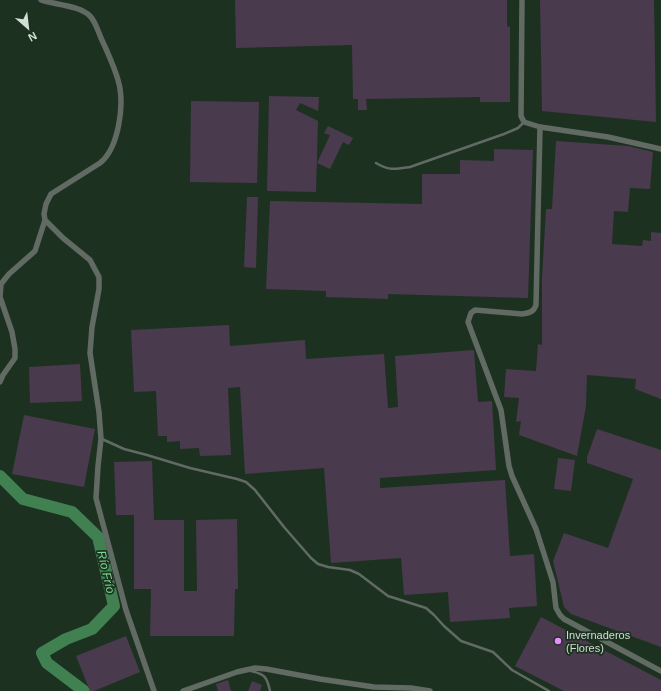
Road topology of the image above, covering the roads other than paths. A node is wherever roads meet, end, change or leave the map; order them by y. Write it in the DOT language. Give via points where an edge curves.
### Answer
graph roads {
  1 [pos="41,0"];
  2 [pos="522,0"];
  3 [pos="524,122"];
  4 [pos="540,127"];
  5 [pos="661,149"];
  6 [pos="376,163"];
  7 [pos="45,220"];
  8 [pos="0,382"];
  9 [pos="101,439"];
  10 [pos="247,669"];
  11 [pos="661,671"];
  12 [pos="154,691"];
  13 [pos="183,691"];
  14 [pos="270,691"];
  15 [pos="430,691"];
  16 [pos="549,691"];
  1 -- 7 [label="street" via="78,10 91,17 119,81 121,106 115,140 105,159 51,194 44,209"];
  2 -- 3 [label="street" via="521,116"];
  3 -- 4 [label="street"];
  3 -- 6 [label="lane" via="518,128 504,134 410,167 385,169"];
  4 -- 5 [label="street" via="608,137"];
  4 -- 11 [label="street" via="536,305 529,313 522,314 475,310 468,322 501,410 509,466 536,529 553,582 556,608 564,619"];
  7 -- 8 [label="street" via="35,251 1,284 0,297 12,332 15,358"];
  7 -- 9 [label="street" via="90,260 100,277 90,353"];
  9 -- 12 [label="street" via="96,498 126,610"];
  9 -- 16 [label="lane" via="190,468 246,482 318,564 360,574 388,596 426,608 461,640 493,652 512,670"];
  10 -- 13 [label="street"];
  10 -- 14 [label="lane" via="265,676"];
  10 -- 15 [label="street" via="266,669 320,679"];
}
